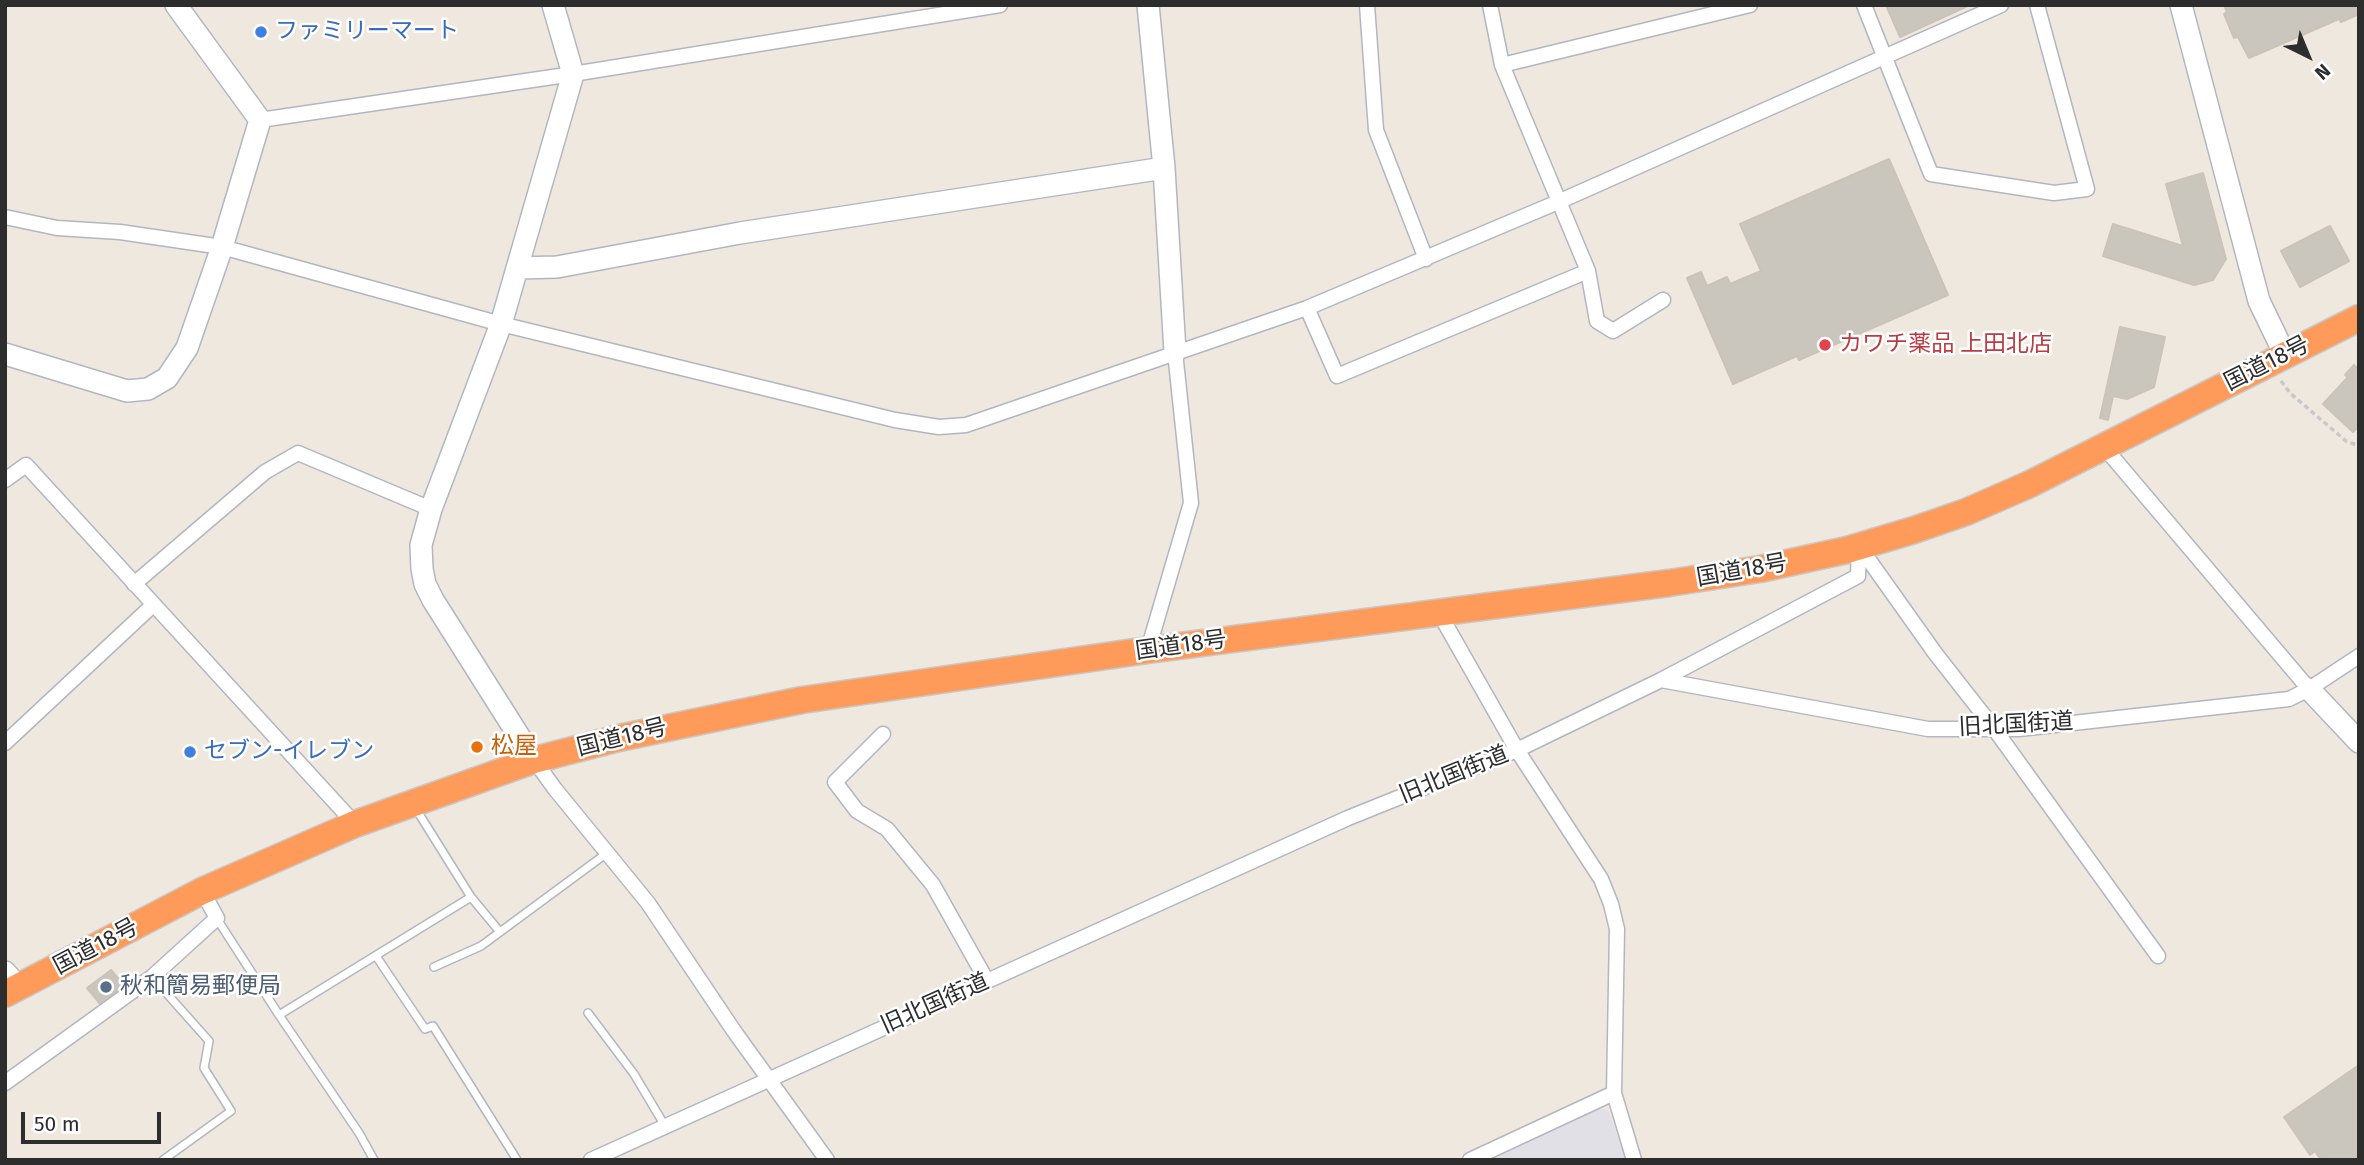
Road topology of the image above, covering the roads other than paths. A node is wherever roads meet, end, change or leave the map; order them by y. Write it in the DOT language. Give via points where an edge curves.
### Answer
graph roads {
  1 [pos="176,5"];
  2 [pos="553,5"];
  3 [pos="1000,5"];
  4 [pos="1148,5"];
  5 [pos="1367,5"];
  6 [pos="1490,5"];
  7 [pos="1750,5"];
  8 [pos="1864,5"];
  9 [pos="2001,5"];
  10 [pos="2037,5"];
  11 [pos="2181,5"];
  12 [pos="1885,56"];
  13 [pos="1502,65"];
  14 [pos="573,74"];
  15 [pos="260,120"];
  16 [pos="1164,167"];
  17 [pos="1558,202"];
  18 [pos="5,217"];
  19 [pos="222,247"];
  20 [pos="1426,258"];
  21 [pos="518,268"];
  22 [pos="1588,271"];
  23 [pos="1663,300"];
  24 [pos="1307,308"];
  25 [pos="2359,318"];
  26 [pos="501,324"];
  27 [pos="1175,352"];
  28 [pos="5,354"];
  29 [pos="2281,365"];
  30 [pos="2104,447"];
  31 [pos="5,480"];
  32 [pos="431,509"];
  33 [pos="1859,546"];
  34 [pos="134,584"];
  35 [pos="153,605"];
  36 [pos="1438,611"];
  37 [pos="1148,650"];
  38 [pos="2359,656"];
  39 [pos="1661,680"];
  40 [pos="2309,689"];
  41 [pos="1993,727"];
  42 [pos="883,734"];
  43 [pos="5,743"];
  44 [pos="2359,743"];
  45 [pos="1517,750"];
  46 [pos="534,760"];
  47 [pos="413,804"];
  48 [pos="355,824"];
  49 [pos="607,853"];
  50 [pos="202,891"];
  51 [pos="471,897"];
  52 [pos="217,918"];
  53 [pos="500,932"];
  54 [pos="376,956"];
  55 [pos="2158,956"];
  56 [pos="434,967"];
  57 [pos="152,977"];
  58 [pos="987,981"];
  59 [pos="10,985"];
  60 [pos="588,1013"];
  61 [pos="279,1015"];
  62 [pos="769,1079"];
  63 [pos="5,1083"];
  64 [pos="1614,1093"];
  65 [pos="665,1126"];
  66 [pos="163,1160"];
  67 [pos="374,1160"];
  68 [pos="517,1160"];
  69 [pos="591,1160"];
  70 [pos="827,1160"];
  71 [pos="1470,1160"];
  72 [pos="1634,1160"];
  1 -- 15 [label="street"];
  2 -- 14 [label="street"];
  3 -- 14 [label="street"];
  4 -- 16 [label="street"];
  5 -- 20 [label="street" via="1376,130"];
  6 -- 13 [label="street"];
  7 -- 13 [label="street"];
  8 -- 12 [label="street"];
  9 -- 12 [label="street"];
  10 -- 12 [label="street" via="2087,189 2054,194 1931,174"];
  11 -- 29 [label="street" via="2259,301"];
  12 -- 17 [label="street"];
  13 -- 17 [label="street"];
  14 -- 15 [label="street"];
  14 -- 21 [label="street"];
  15 -- 19 [label="street"];
  16 -- 21 [label="street" via="740,233 557,267"];
  16 -- 27 [label="street"];
  17 -- 20 [label="street"];
  17 -- 22 [label="street"];
  18 -- 19 [label="street" via="57,228"];
  19 -- 26 [label="street"];
  19 -- 28 [label="street" via="187,348 167,378 148,389 127,391"];
  20 -- 24 [label="street"];
  21 -- 26 [label="street"];
  22 -- 23 [label="street" via="1597,321 1613,331"];
  22 -- 24 [label="street" via="1337,376"];
  24 -- 27 [label="street"];
  25 -- 29 [label="highway, 国道18号"];
  26 -- 27 [label="street" via="895,420 939,426 966,425"];
  26 -- 32 [label="street"];
  27 -- 37 [label="street" via="1191,503"];
  29 -- 30 [label="highway, 国道18号"];
  30 -- 33 [label="highway, 国道18号" via="1966,512"];
  30 -- 40 [label="street"];
  31 -- 34 [label="street" via="26,465"];
  32 -- 34 [label="street" via="298,453 265,471"];
  32 -- 46 [label="street" via="421,545 425,584"];
  33 -- 36 [label="highway, 国道18号" via="1669,583"];
  33 -- 39 [label="street" via="1858,576"];
  33 -- 41 [label="street"];
  34 -- 35 [label="street"];
  35 -- 43 [label="street"];
  35 -- 48 [label="street"];
  36 -- 37 [label="highway, 国道18号"];
  36 -- 45 [label="street"];
  37 -- 46 [label="highway, 国道18号" via="802,699"];
  38 -- 40 [label="street, 旧北国街道"];
  39 -- 41 [label="street, 旧北国街道" via="1928,729"];
  39 -- 45 [label="street, 旧北国街道"];
  40 -- 41 [label="street, 旧北国街道" via="2289,699 2019,729"];
  40 -- 44 [label="street"];
  41 -- 55 [label="street"];
  42 -- 58 [label="street" via="835,782 857,811 887,830 933,885"];
  45 -- 58 [label="street, 旧北国街道" via="1348,818"];
  45 -- 64 [label="street" via="1584,850 1611,904 1617,929"];
  46 -- 47 [label="highway, 国道18号"];
  46 -- 49 [label="street"];
  47 -- 48 [label="highway, 国道18号"];
  47 -- 51 [label="lane"];
  48 -- 50 [label="highway, 国道18号"];
  49 -- 53 [label="lane"];
  49 -- 62 [label="street" via="648,903"];
  50 -- 52 [label="street"];
  50 -- 59 [label="highway, 国道18号"];
  51 -- 53 [label="lane"];
  51 -- 54 [label="lane"];
  52 -- 57 [label="street"];
  52 -- 61 [label="lane"];
  53 -- 56 [label="lane"];
  54 -- 61 [label="lane"];
  54 -- 68 [label="lane" via="425,1029 433,1026"];
  57 -- 63 [label="street"];
  57 -- 66 [label="lane" via="209,1041 204,1068 231,1111"];
  58 -- 62 [label="street, 旧北国街道"];
  60 -- 65 [label="lane" via="634,1074"];
  61 -- 67 [label="lane"];
  62 -- 65 [label="street, 旧北国街道"];
  62 -- 70 [label="street"];
  64 -- 71 [label="street"];
  64 -- 72 [label="street"];
  65 -- 69 [label="street, 旧北国街道"];
}
